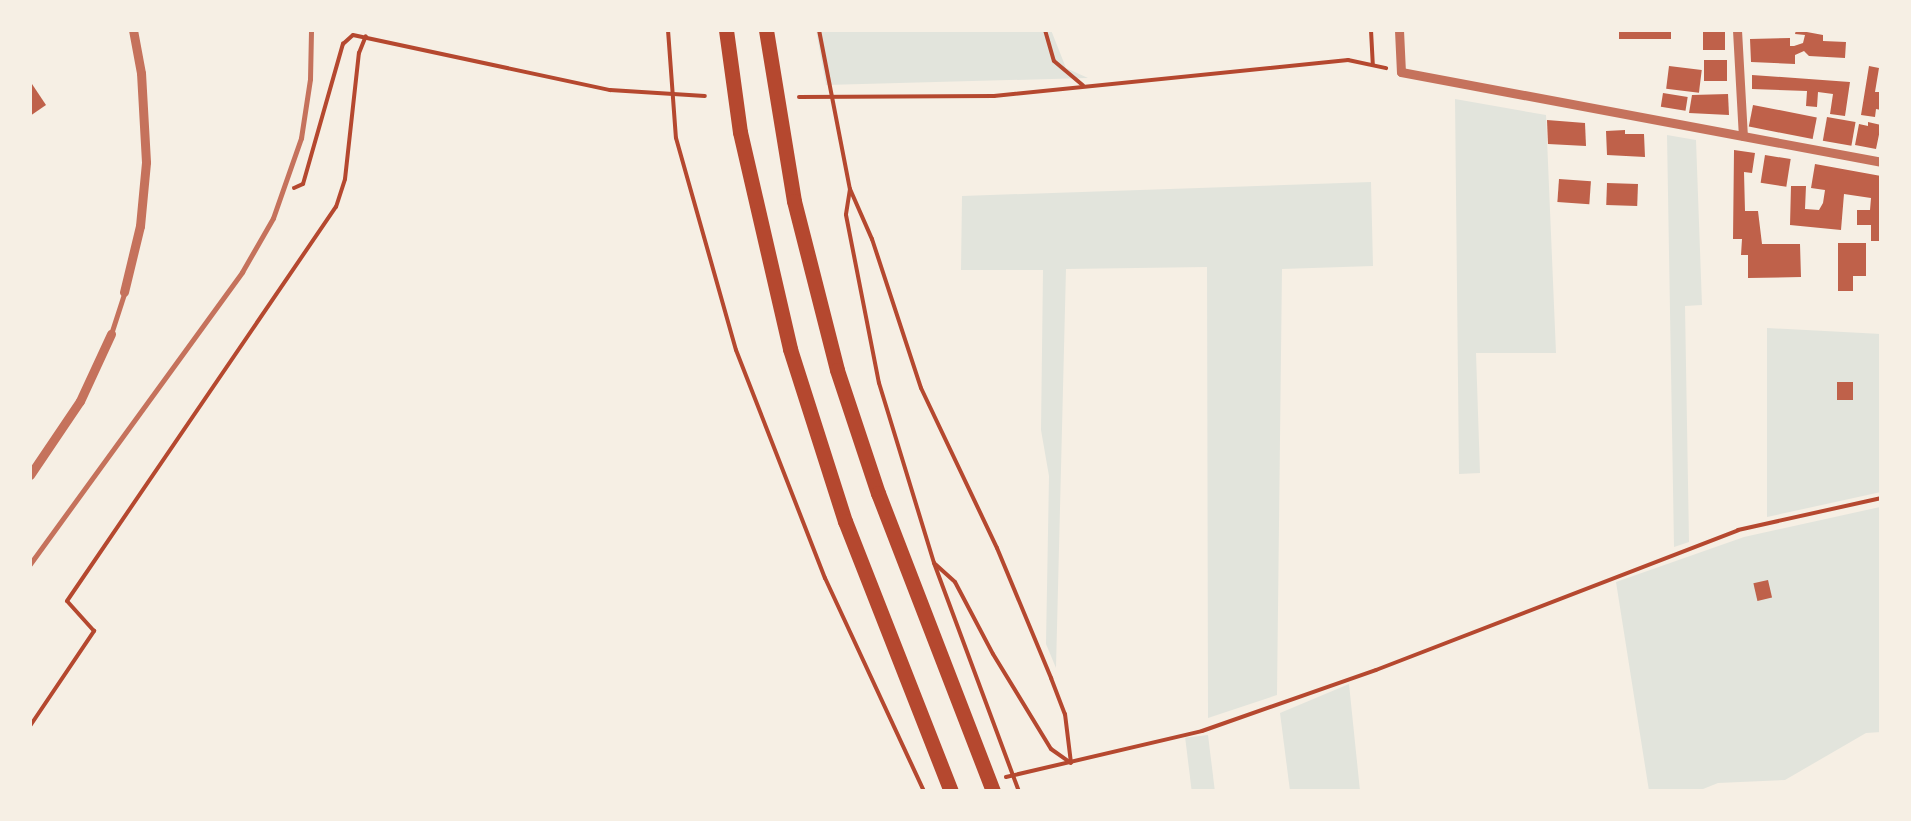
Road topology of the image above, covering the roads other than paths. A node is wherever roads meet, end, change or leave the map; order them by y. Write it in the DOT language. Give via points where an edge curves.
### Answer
graph roads {
  1 [pos="132,30"];
  2 [pos="311,30"];
  3 [pos="726,30"];
  4 [pos="766,30"];
  5 [pos="1399,30"];
  6 [pos="1737,30"];
  7 [pos="1743,136"];
  8 [pos="1881,162"];
  9 [pos="124,292"];
  10 [pos="111,334"];
  11 [pos="30,475"];
  12 [pos="30,564"];
  13 [pos="998,784"];
  14 [pos="951,791"];
  1 -- 9 [label="street" via="142,73 146,162"];
  2 -- 12 [label="lane" via="307,109 285,190 242,272"];
  3 -- 14 [label="highway" via="744,151 790,349 845,521"];
  4 -- 13 [label="highway" via="798,216 837,370 980,759"];
  5 -- 7 [label="street" via="1401,72"];
  6 -- 7 [label="street"];
  7 -- 8 [label="street"];
  9 -- 10 [label="lane"];
  10 -- 11 [label="street" via="80,401"];
}
